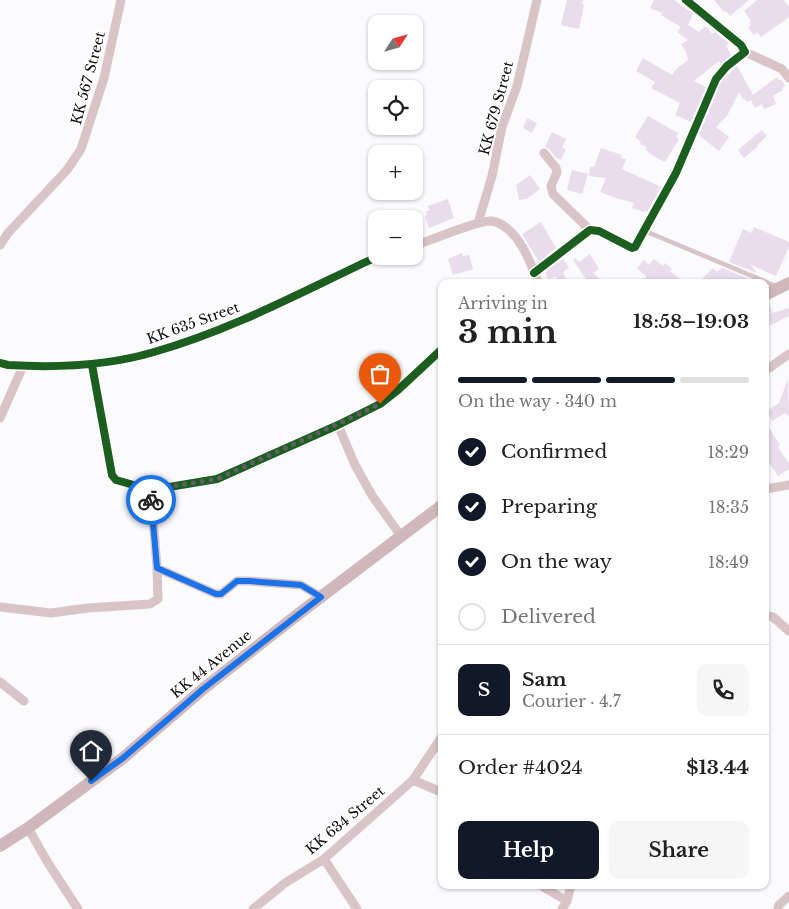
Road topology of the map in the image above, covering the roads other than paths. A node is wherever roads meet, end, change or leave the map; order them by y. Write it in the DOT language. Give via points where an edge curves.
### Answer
graph roads {
  1 [pos="121,0"];
  2 [pos="536,0"];
  3 [pos="686,0"];
  4 [pos="745,52"];
  5 [pos="789,78"];
  6 [pos="544,153"];
  7 [pos="478,223"];
  8 [pos="590,230"];
  9 [pos="645,231"];
  10 [pos="423,243"];
  11 [pos="0,245"];
  12 [pos="368,262"];
  13 [pos="534,273"];
  14 [pos="537,279"];
  15 [pos="769,279"];
  16 [pos="769,279"];
  17 [pos="784,285"];
  18 [pos="769,293"];
  19 [pos="438,353"];
  20 [pos="789,354"];
  21 [pos="0,363"];
  22 [pos="92,365"];
  23 [pos="22,366"];
  24 [pos="769,368"];
  25 [pos="0,418"];
  26 [pos="338,424"];
  27 [pos="789,485"];
  28 [pos="769,488"];
  29 [pos="150,490"];
  30 [pos="438,508"];
  31 [pos="401,536"];
  32 [pos="157,568"];
  33 [pos="321,597"];
  34 [pos="0,606"];
  35 [pos="769,616"];
  36 [pos="789,631"];
  37 [pos="0,682"];
  38 [pos="24,701"];
  39 [pos="438,742"];
  40 [pos="413,780"];
  41 [pos="438,791"];
  42 [pos="28,828"];
  43 [pos="0,846"];
  44 [pos="324,859"];
  45 [pos="545,889"];
  46 [pos="570,889"];
  47 [pos="789,896"];
  48 [pos="565,905"];
  49 [pos="78,909"];
  50 [pos="254,909"];
  51 [pos="357,909"];
  52 [pos="778,909"];
  1 -- 11 [label="street, KK 567 Street" via="104,78 81,149"];
  2 -- 7 [label="street, KK 679 Street" via="517,86 502,126"];
  3 -- 4 [label="street" via="741,45"];
  4 -- 5 [label="street" via="782,69"];
  4 -- 9 [label="street" via="716,79 676,173"];
  6 -- 8 [label="street" via="557,172 551,186 553,194"];
  7 -- 10 [label="street"];
  7 -- 13 [label="street" via="489,221 503,225 519,241"];
  8 -- 9 [label="street" via="632,248"];
  8 -- 13 [label="street"];
  9 -- 16 [label="lane"];
  12 -- 22 [label="street, KK 635 Street" via="224,328 154,352"];
  13 -- 14 [label="street"];
  15 -- 17 [label="lane"];
  17 -- 18 [label="main road"];
  19 -- 26 [label="street" via="380,404"];
  20 -- 24 [label="street"];
  21 -- 23 [label="street, KK 635 Street"];
  22 -- 23 [label="street, KK 635 Street"];
  22 -- 29 [label="street" via="112,475 116,480"];
  23 -- 25 [label="street"];
  26 -- 29 [label="street" via="217,479"];
  26 -- 31 [label="street" via="355,465"];
  27 -- 28 [label="street"];
  29 -- 32 [label="street"];
  30 -- 31 [label="main road, KK 44 Avenue"];
  31 -- 33 [label="main road, KK 44 Avenue"];
  32 -- 33 [label="street" via="216,594 221,594 237,581 249,581 301,585"];
  32 -- 34 [label="street" via="158,599 150,604 51,613"];
  33 -- 42 [label="main road, KK 44 Avenue" via="203,689 123,758"];
  35 -- 36 [label="street"];
  37 -- 38 [label="street"];
  39 -- 40 [label="street, KK 634 Street"];
  40 -- 41 [label="street"];
  40 -- 44 [label="street, KK 634 Street"];
  42 -- 43 [label="main road, KK 44 Avenue"];
  42 -- 49 [label="street"];
  44 -- 50 [label="street, KK 634 Street" via="285,883"];
  44 -- 51 [label="street"];
  45 -- 48 [label="street"];
  46 -- 48 [label="street"];
  47 -- 52 [label="street"];
}
